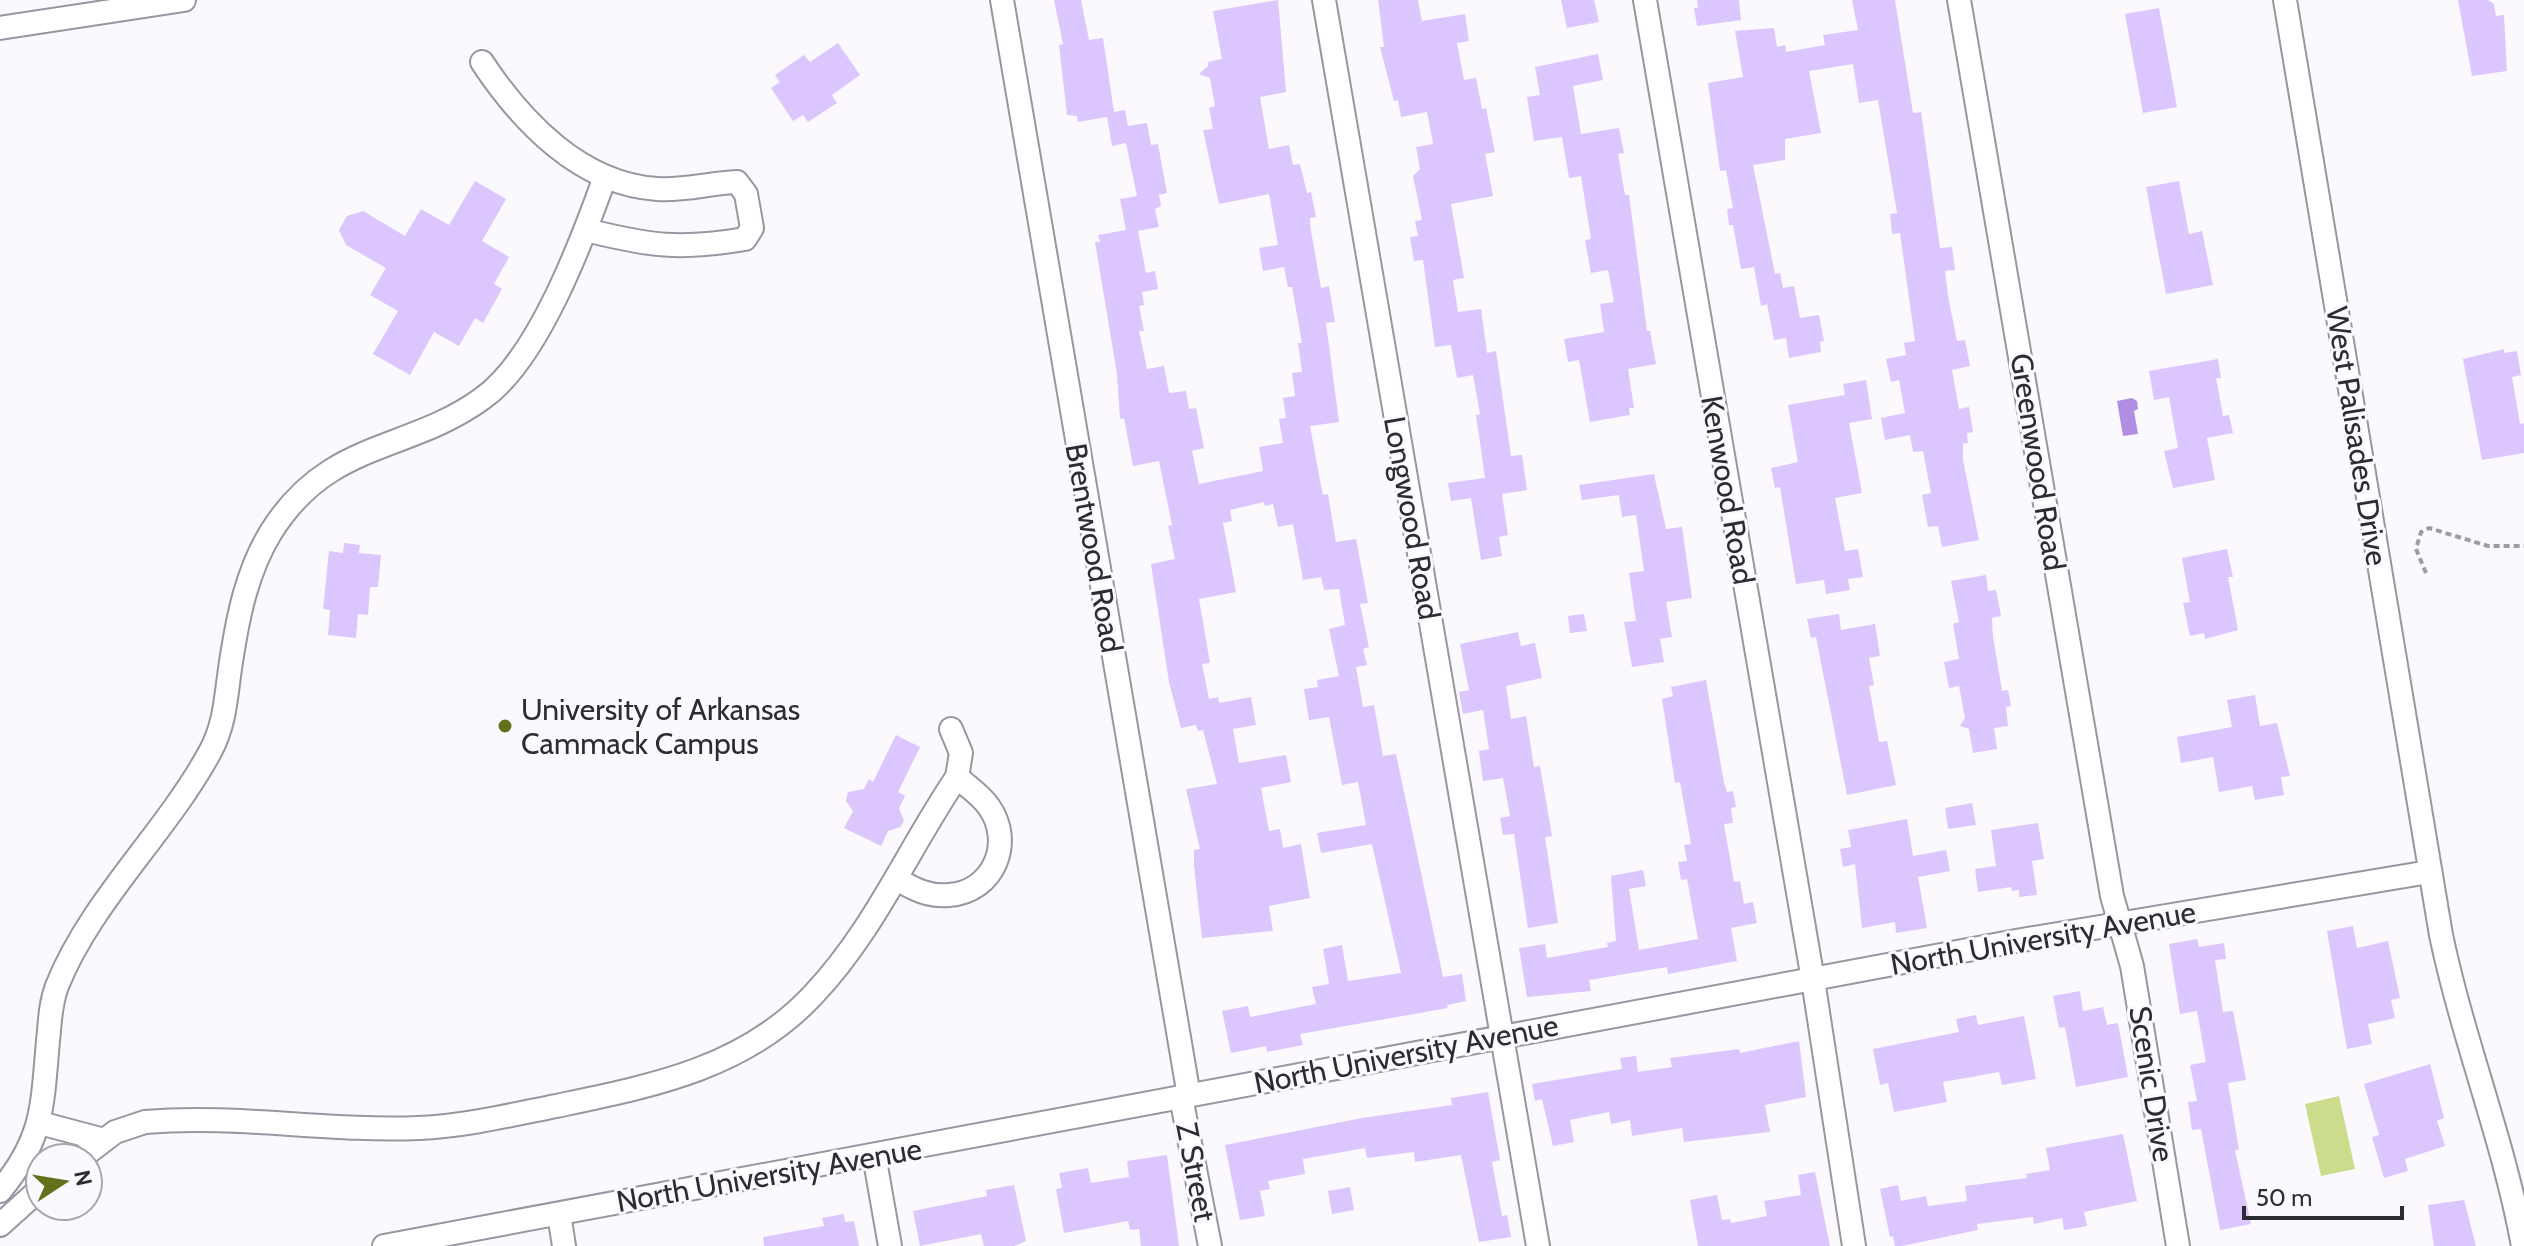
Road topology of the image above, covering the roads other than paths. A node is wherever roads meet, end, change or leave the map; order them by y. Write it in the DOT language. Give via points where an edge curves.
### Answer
graph roads {
  1 [pos="184,0"];
  2 [pos="1002,0"];
  3 [pos="1324,0"];
  4 [pos="1645,0"];
  5 [pos="1959,0"];
  6 [pos="2285,0"];
  7 [pos="48,10"];
  8 [pos="0,28"];
  9 [pos="482,62"];
  10 [pos="605,177"];
  11 [pos="586,230"];
  12 [pos="951,729"];
  13 [pos="957,777"];
  14 [pos="2429,872"];
  15 [pos="897,879"];
  16 [pos="2120,924"];
  17 [pos="1813,980"];
  18 [pos="1503,1035"];
  19 [pos="1185,1096"];
  20 [pos="40,1123"];
  21 [pos="104,1140"];
  22 [pos="101,1142"];
  23 [pos="874,1155"];
  24 [pos="0,1191"];
  25 [pos="24,1203"];
  26 [pos="559,1214"];
  27 [pos="0,1225"];
  28 [pos="2175,1245"];
  29 [pos="384,1246"];
  30 [pos="564,1246"];
  31 [pos="890,1246"];
  32 [pos="1210,1246"];
  33 [pos="1538,1246"];
  34 [pos="1854,1246"];
  35 [pos="2523,1246"];
  1 -- 7 [label="street"];
  2 -- 19 [label="street, Brentwood Road"];
  3 -- 18 [label="street, Longwood Road"];
  4 -- 17 [label="street, Kenwood Road"];
  5 -- 16 [label="street, Greenwood Road"];
  6 -- 14 [label="street, West Palisades Drive"];
  7 -- 8 [label="street"];
  9 -- 10 [label="street" via="523,120"];
  10 -- 11 [label="street"];
  10 -- 11 [label="street" via="657,189 737,182 746,194 752,228 745,239 693,248"];
  11 -- 20 [label="street" via="531,339 497,387 466,409 323,474 273,529 247,586 228,699 210,751 153,841 87,929 57,987"];
  12 -- 13 [label="street" via="961,753"];
  13 -- 15 [label="street"];
  13 -- 15 [label="street" via="981,797 996,820 1001,846 991,871 972,889 949,896 926,893"];
  14 -- 16 [label="street, North University Avenue"];
  14 -- 35 [label="street, West Palisades Drive" via="2457,1010"];
  15 -- 21 [label="street" via="812,996 765,1035 686,1076 500,1117 418,1128 157,1121 133,1125"];
  16 -- 17 [label="street, North University Avenue"];
  16 -- 28 [label="street, Scenic Drive" via="2132,966"];
  17 -- 18 [label="street, North University Avenue"];
  17 -- 34 [label="street, Kenwood Road"];
  18 -- 19 [label="street, North University Avenue"];
  18 -- 33 [label="street, Longwood Road"];
  19 -- 23 [label="street, North University Avenue"];
  19 -- 32 [label="street, Z Street"];
  20 -- 21 [label="street"];
  20 -- 24 [label="street" via="22,1165"];
  21 -- 22 [label="street"];
  23 -- 26 [label="street, North University Avenue"];
  23 -- 31 [label="street"];
  25 -- 27 [label="street"];
  26 -- 29 [label="street, North University Avenue"];
  26 -- 30 [label="street"];
}
